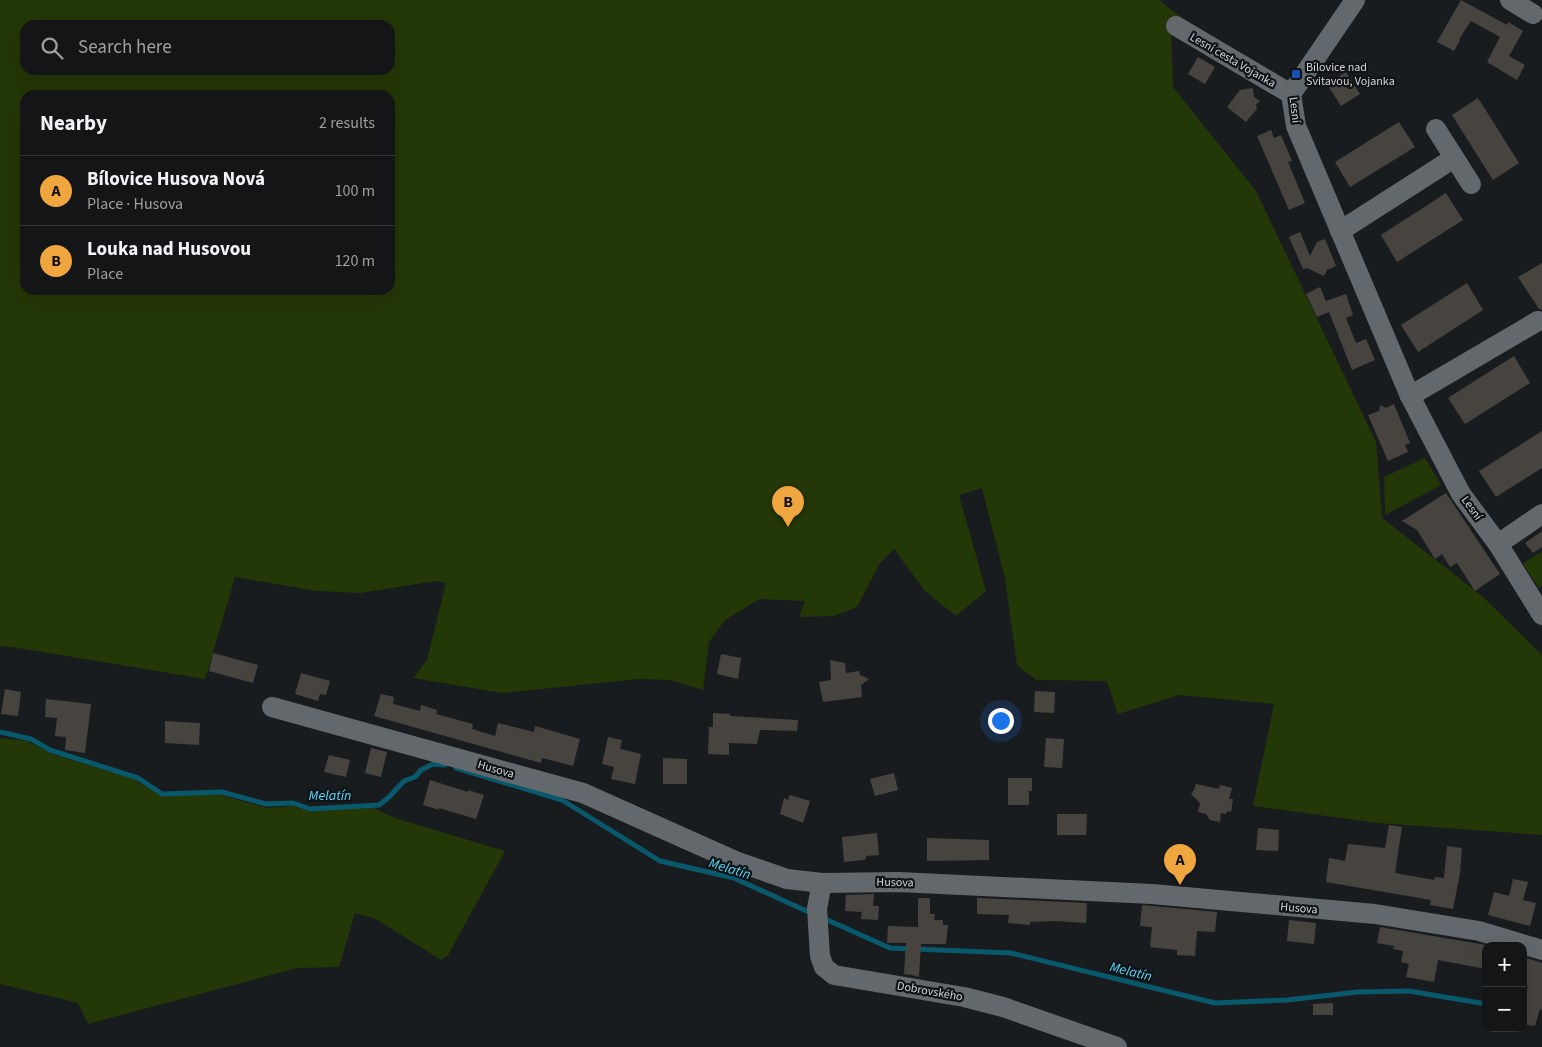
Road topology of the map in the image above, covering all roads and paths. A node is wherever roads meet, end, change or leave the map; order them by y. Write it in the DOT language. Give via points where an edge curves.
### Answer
graph roads {
  1 [pos="1355,0"];
  2 [pos="1510,0"];
  3 [pos="1533,14"];
  4 [pos="1176,26"];
  5 [pos="1291,94"];
  6 [pos="1436,130"];
  7 [pos="1454,158"];
  8 [pos="1472,184"];
  9 [pos="1340,231"];
  10 [pos="1538,321"];
  11 [pos="1410,396"];
  12 [pos="1542,514"];
  13 [pos="1498,544"];
  14 [pos="1542,615"];
  15 [pos="272,707"];
  16 [pos="822,882"];
  17 [pos="1542,950"];
  18 [pos="1117,1047"];
  1 -- 5 [label="street, Lesní"];
  2 -- 3 [label="street"];
  4 -- 5 [label="street, Lesní cesta Vojanka"];
  5 -- 9 [label="street, Lesní" via="1296,126"];
  6 -- 7 [label="street"];
  7 -- 8 [label="street"];
  7 -- 9 [label="street"];
  9 -- 11 [label="street, Lesní"];
  10 -- 11 [label="street"];
  11 -- 13 [label="street, Lesní" via="1461,494"];
  12 -- 13 [label="street"];
  13 -- 14 [label="street, Lesní"];
  15 -- 16 [label="street, Husova" via="583,793 736,861 787,879"];
  16 -- 17 [label="street, Husova" via="899,882 1152,894 1375,914 1479,931"];
  16 -- 18 [label="street, Dobrovského" via="817,916 820,956 824,967 834,975 995,1004"];
}
